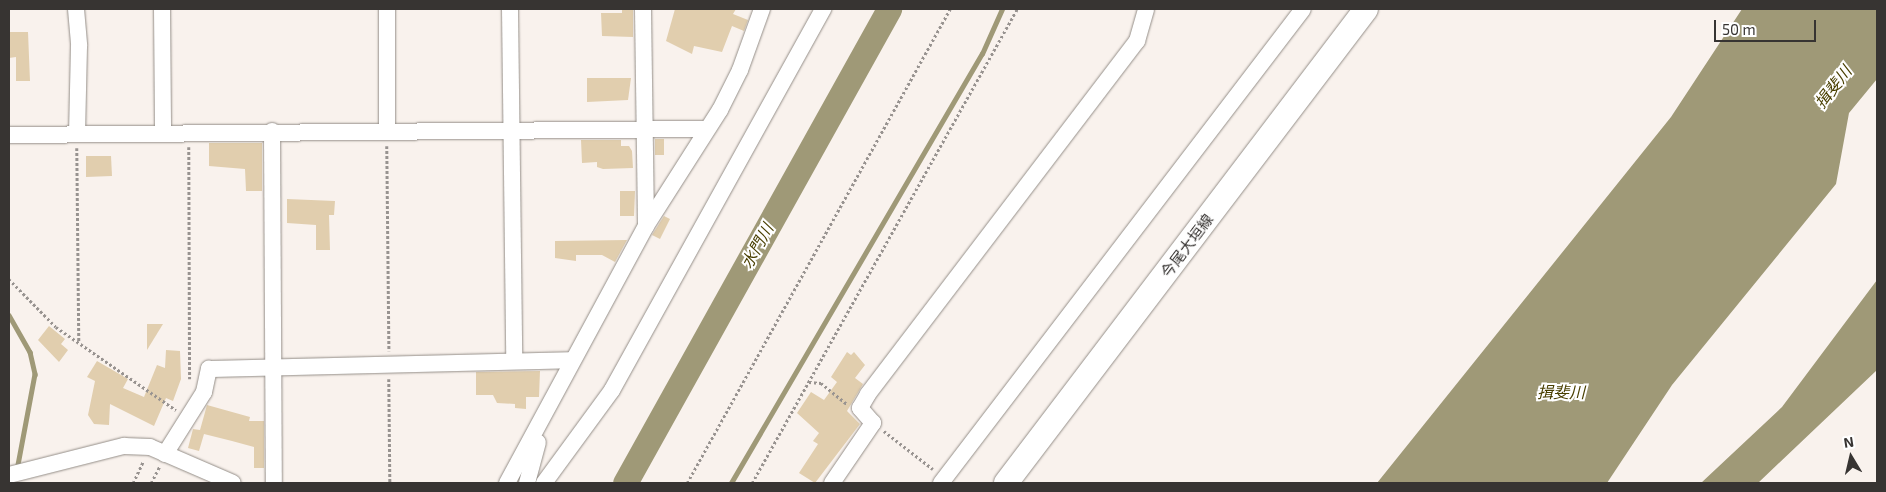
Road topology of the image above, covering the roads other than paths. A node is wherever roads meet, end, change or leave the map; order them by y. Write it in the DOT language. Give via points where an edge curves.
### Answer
graph roads {
  1 [pos="76,9"];
  2 [pos="162,9"];
  3 [pos="387,9"];
  4 [pos="510,9"];
  5 [pos="643,9"];
  6 [pos="762,9"];
  7 [pos="823,9"];
  8 [pos="1146,9"];
  9 [pos="1303,9"];
  10 [pos="1366,9"];
  11 [pos="511,128"];
  12 [pos="642,129"];
  13 [pos="705,129"];
  14 [pos="387,130"];
  15 [pos="272,131"];
  16 [pos="163,133"];
  17 [pos="9,134"];
  18 [pos="77,134"];
  19 [pos="646,226"];
  20 [pos="572,360"];
  21 [pos="514,361"];
  22 [pos="276,365"];
  23 [pos="544,421"];
  24 [pos="165,454"];
  25 [pos="16,474"];
  26 [pos="936,480"];
  27 [pos="233,483"];
  28 [pos="274,483"];
  29 [pos="507,483"];
  30 [pos="527,483"];
  31 [pos="544,483"];
  32 [pos="832,483"];
  33 [pos="1006,483"];
  1 -- 18 [label="street" via="79,46"];
  2 -- 16 [label="street"];
  3 -- 14 [label="street"];
  4 -- 11 [label="street"];
  5 -- 12 [label="street"];
  6 -- 13 [label="street" via="740,70"];
  7 -- 31 [label="street" via="612,390"];
  8 -- 32 [label="street" via="1137,41 860,408 872,423"];
  9 -- 26 [label="street"];
  10 -- 33 [label="main road, 今尾大垣線"];
  11 -- 12 [label="street"];
  11 -- 14 [label="street"];
  11 -- 21 [label="street"];
  12 -- 13 [label="street"];
  12 -- 19 [label="street"];
  13 -- 19 [label="street"];
  14 -- 15 [label="street"];
  15 -- 16 [label="street"];
  15 -- 22 [label="street"];
  16 -- 18 [label="street"];
  17 -- 18 [label="street"];
  19 -- 20 [label="street"];
  20 -- 21 [label="street"];
  20 -- 23 [label="street"];
  21 -- 22 [label="street"];
  22 -- 24 [label="street" via="209,368 204,392"];
  22 -- 28 [label="street"];
  23 -- 29 [label="street"];
  23 -- 30 [label="street"];
  24 -- 25 [label="street" via="150,448 124,446"];
  24 -- 27 [label="street"];
}
